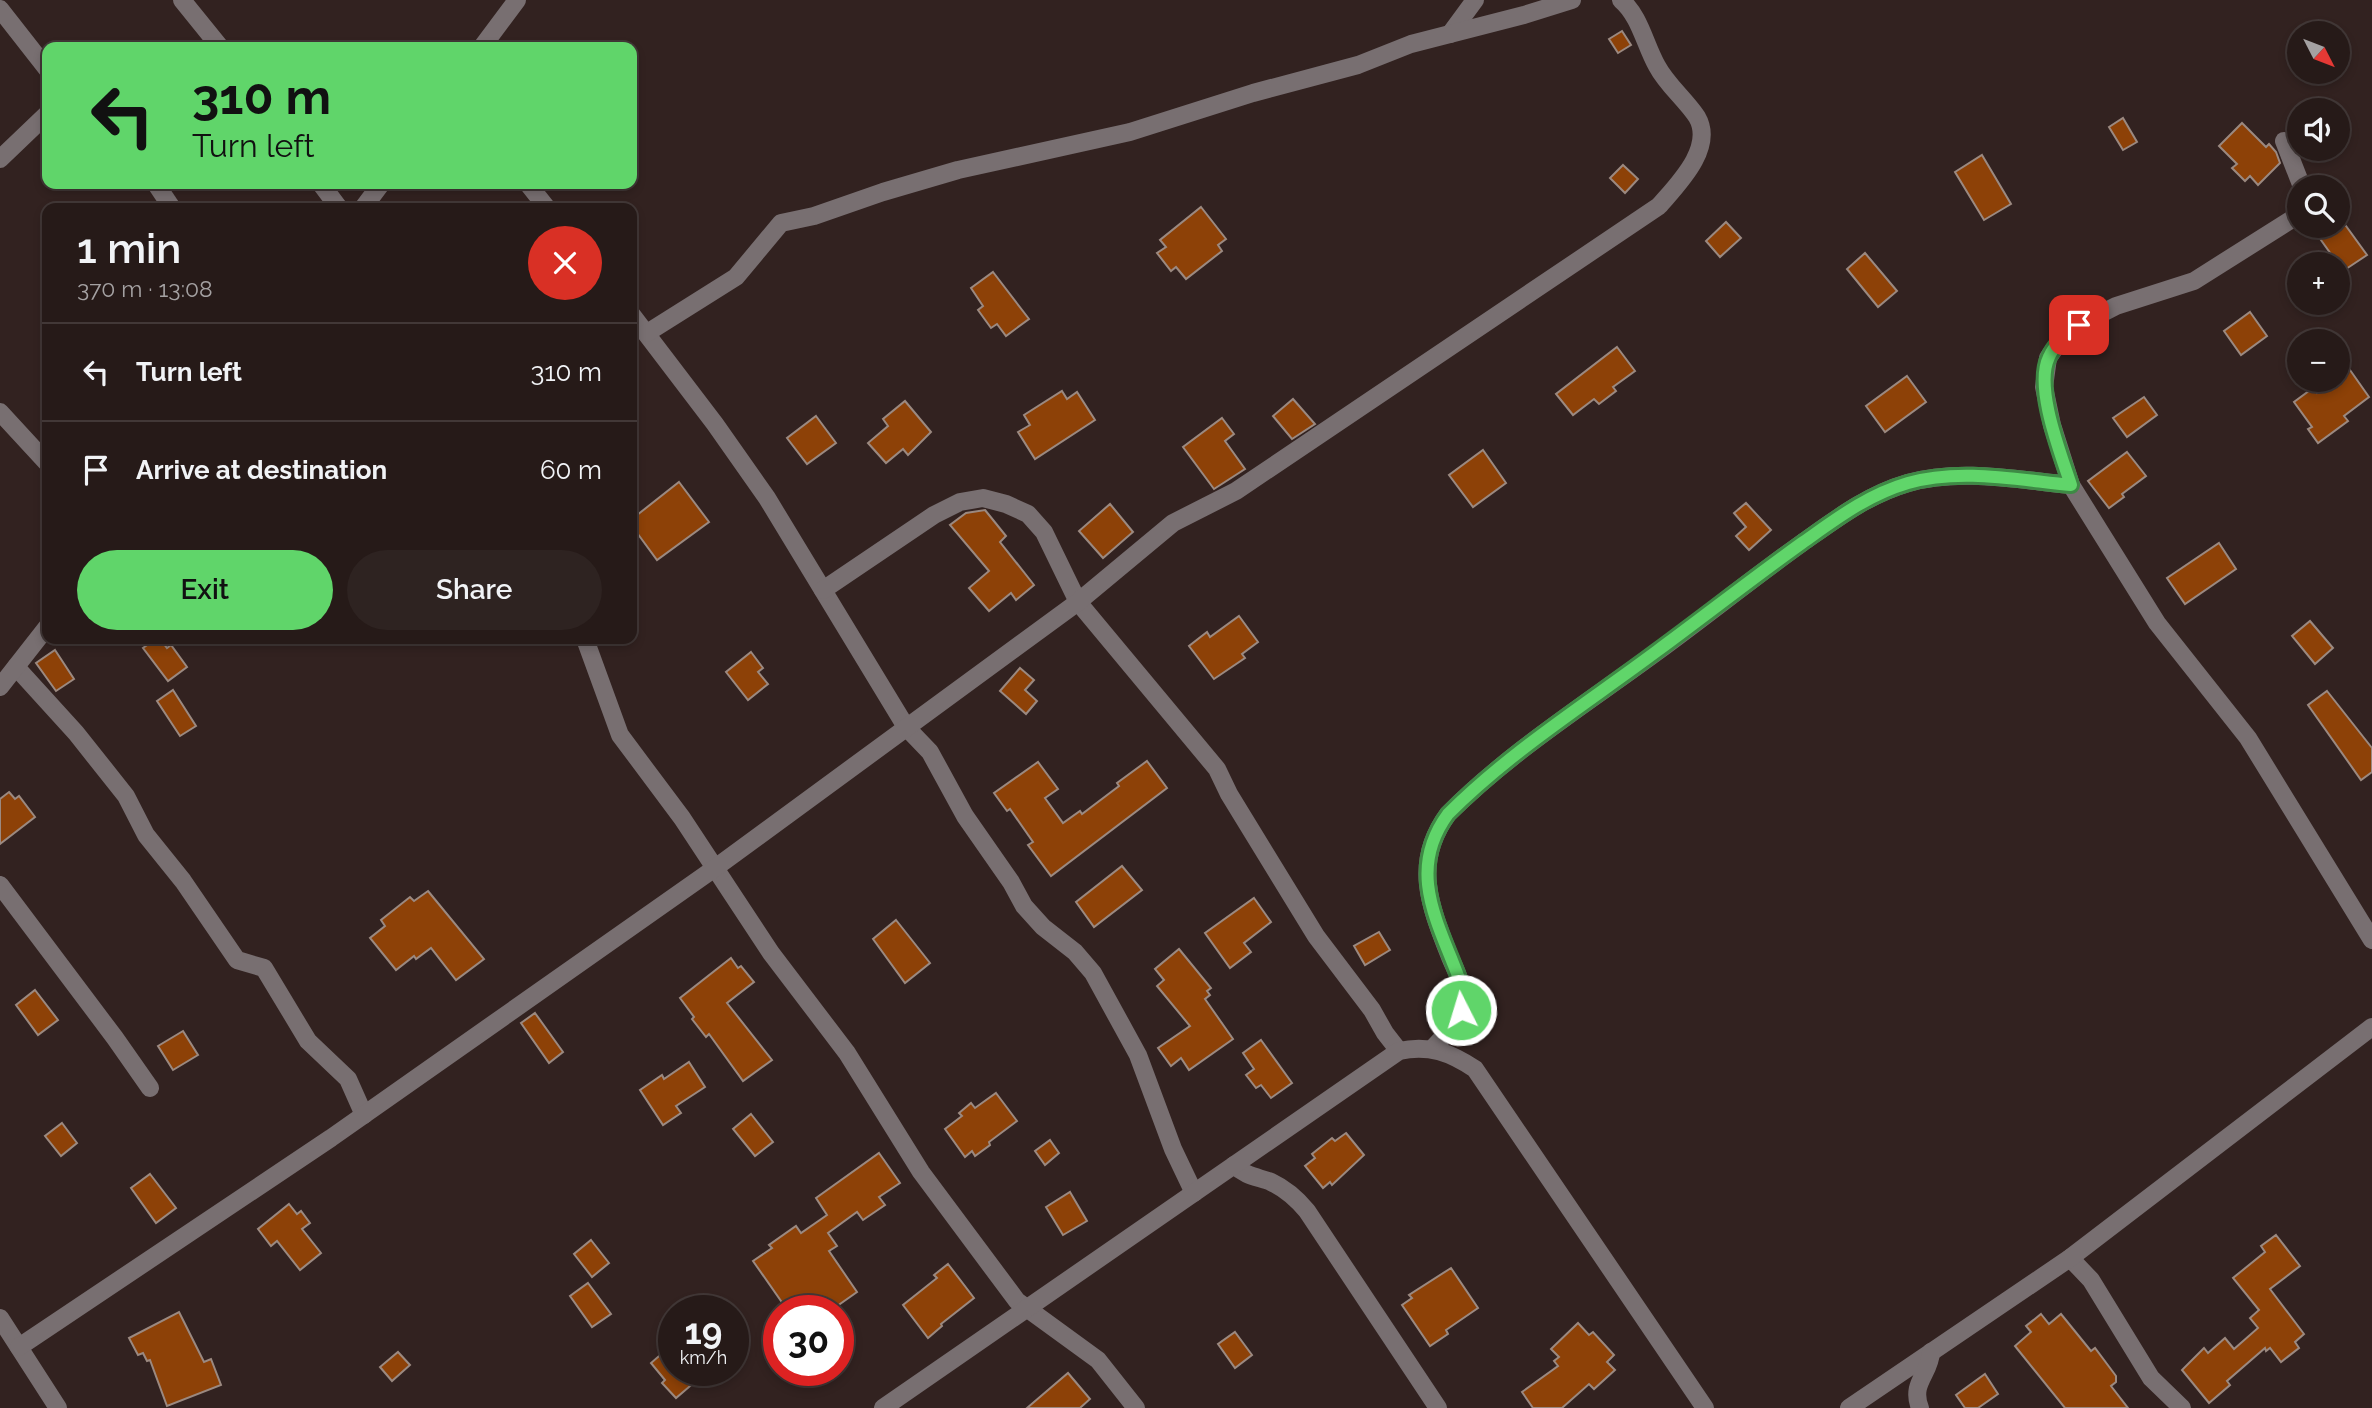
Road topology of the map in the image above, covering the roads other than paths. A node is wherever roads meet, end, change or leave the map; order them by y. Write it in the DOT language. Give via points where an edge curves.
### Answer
graph roads {
  1 [pos="183,0"];
  2 [pos="517,0"];
  3 [pos="1475,0"];
  4 [pos="1572,0"];
  5 [pos="1621,0"];
  6 [pos="0,9"];
  7 [pos="1450,34"];
  8 [pos="216,42"];
  9 [pos="486,42"];
  10 [pos="42,63"];
  11 [pos="42,119"];
  12 [pos="2284,141"];
  13 [pos="0,159"];
  14 [pos="2297,175"];
  15 [pos="532,189"];
  16 [pos="543,203"];
  17 [pos="2287,222"];
  18 [pos="637,321"];
  19 [pos="647,333"];
  20 [pos="0,412"];
  21 [pos="42,458"];
  22 [pos="2071,485"];
  23 [pos="823,590"];
  24 [pos="1078,603"];
  25 [pos="42,633"];
  26 [pos="587,644"];
  27 [pos="16,667"];
  28 [pos="0,687"];
  29 [pos="906,727"];
  30 [pos="715,868"];
  31 [pos="0,885"];
  32 [pos="2372,940"];
  33 [pos="2372,1027"];
  34 [pos="1432,1049"];
  35 [pos="1399,1051"];
  36 [pos="150,1088"];
  37 [pos="364,1115"];
  38 [pos="1234,1165"];
  39 [pos="1194,1193"];
  40 [pos="2070,1258"];
  41 [pos="1027,1309"];
  42 [pos="0,1318"];
  43 [pos="19,1348"];
  44 [pos="1931,1352"];
  45 [pos="58,1408"];
  46 [pos="883,1408"];
  47 [pos="1136,1408"];
  48 [pos="1438,1408"];
  49 [pos="1706,1408"];
  50 [pos="1849,1408"];
  51 [pos="1920,1408"];
  52 [pos="2182,1408"];
  1 -- 8 [label="street"];
  2 -- 9 [label="street"];
  3 -- 7 [label="street"];
  4 -- 7 [label="street"];
  5 -- 24 [label="street" via="1635,18 1657,68 1698,119 1700,144 1693,166 1660,206 1237,491 1172,523"];
  6 -- 10 [label="street"];
  7 -- 19 [label="street" via="1130,132 958,170 781,223 736,277"];
  11 -- 13 [label="street"];
  12 -- 14 [label="street"];
  15 -- 16 [label="street"];
  17 -- 22 [label="street" via="2194,281 2116,306 2060,341 2048,358 2044,387"];
  18 -- 19 [label="street"];
  19 -- 23 [label="street" via="767,498"];
  20 -- 21 [label="street"];
  22 -- 32 [label="street" via="2157,623 2248,738"];
  22 -- 34 [label="street" via="1961,476 1935,478 1865,500 1513,755 1448,814 1429,851 1429,893 1463,992 1457,1020"];
  23 -- 24 [label="street" via="934,514 983,498 1028,514 1044,532"];
  23 -- 29 [label="street"];
  24 -- 29 [label="street"];
  24 -- 35 [label="street" via="1217,769 1316,936"];
  25 -- 27 [label="street"];
  26 -- 30 [label="street" via="620,735"];
  27 -- 28 [label="street"];
  27 -- 37 [label="street" via="126,796 146,835 237,960 264,968 308,1041 348,1079"];
  29 -- 30 [label="street"];
  29 -- 39 [label="street" via="930,752 1024,906 1093,973 1138,1055"];
  30 -- 37 [label="street"];
  30 -- 41 [label="street" via="771,953 847,1053 921,1172"];
  31 -- 36 [label="street"];
  33 -- 40 [label="street"];
  34 -- 35 [label="street"];
  34 -- 49 [label="street" via="1475,1069"];
  35 -- 38 [label="street"];
  37 -- 43 [label="street"];
  38 -- 39 [label="street"];
  38 -- 48 [label="street" via="1279,1186 1307,1211"];
  39 -- 41 [label="street"];
  40 -- 44 [label="street"];
  40 -- 52 [label="street" via="2091,1280 2151,1378"];
  41 -- 46 [label="street"];
  41 -- 47 [label="street" via="1098,1360"];
  42 -- 43 [label="street"];
  43 -- 45 [label="street"];
  44 -- 50 [label="street"];
  44 -- 51 [label="street" via="1917,1387"];
}
